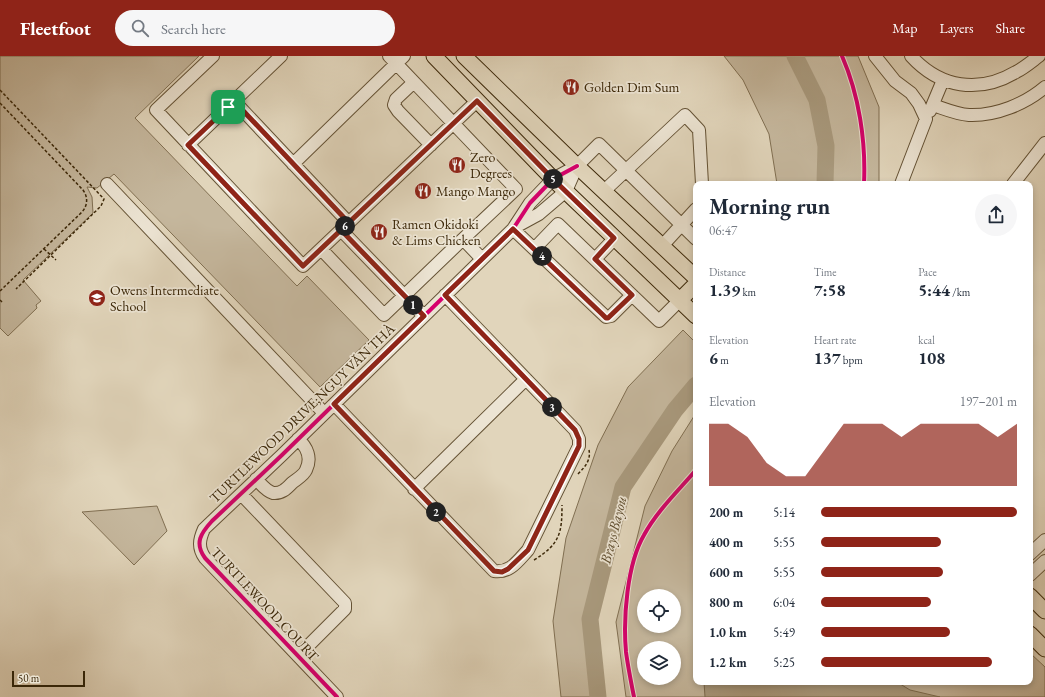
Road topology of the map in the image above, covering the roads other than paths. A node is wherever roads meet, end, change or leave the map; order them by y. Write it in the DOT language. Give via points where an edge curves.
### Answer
graph roads {
  1 [pos="213,56"];
  2 [pos="281,56"];
  3 [pos="434,56"];
  4 [pos="464,56"];
  5 [pos="875,56"];
  6 [pos="911,56"];
  7 [pos="1039,56"];
  8 [pos="396,58"];
  9 [pos="943,80"];
  10 [pos="414,82"];
  11 [pos="1045,87"];
  12 [pos="234,101"];
  13 [pos="477,101"];
  14 [pos="933,105"];
  15 [pos="926,119"];
  16 [pos="453,123"];
  17 [pos="1045,143"];
  18 [pos="188,145"];
  19 [pos="430,145"];
  20 [pos="293,164"];
  21 [pos="577,166"];
  22 [pos="626,171"];
  23 [pos="553,179"];
  24 [pos="702,181"];
  25 [pos="902,181"];
  26 [pos="1015,181"];
  27 [pos="107,184"];
  28 [pos="566,191"];
  29 [pos="604,191"];
  30 [pos="693,212"];
  31 [pos="681,225"];
  32 [pos="345,227"];
  33 [pos="514,228"];
  34 [pos="693,236"];
  35 [pos="614,238"];
  36 [pos="463,239"];
  37 [pos="662,246"];
  38 [pos="321,249"];
  39 [pos="534,249"];
  40 [pos="482,259"];
  41 [pos="595,259"];
  42 [pos="693,275"];
  43 [pos="693,287"];
  44 [pos="445,295"];
  45 [pos="632,295"];
  46 [pos="404,296"];
  47 [pos="680,300"];
  48 [pos="693,313"];
  49 [pos="424,316"];
  50 [pos="526,379"];
  51 [pos="334,404"];
  52 [pos="324,413"];
  53 [pos="298,439"];
  54 [pos="256,479"];
  55 [pos="414,489"];
  56 [pos="240,494"];
  57 [pos="212,520"];
  58 [pos="1045,562"];
  59 [pos="1033,572"];
  60 [pos="1033,599"];
  61 [pos="1045,611"];
  62 [pos="1033,637"];
  63 [pos="1045,649"];
  64 [pos="298,656"];
  65 [pos="337,697"];
  1 -- 18 [label="street" via="156,110"];
  2 -- 12 [label="street"];
  3 -- 13 [label="main road"];
  4 -- 21 [label="main road"];
  5 -- 15 [label="street" via="895,81 911,93"];
  6 -- 9 [label="street" via="929,73"];
  7 -- 9 [label="street" via="1016,72 989,83 973,85"];
  8 -- 10 [label="street"];
  8 -- 20 [label="street"];
  9 -- 14 [label="street"];
  10 -- 16 [label="street"];
  10 -- 19 [label="street" via="396,99 394,105"];
  11 -- 14 [label="street" via="1015,105 999,111 969,115"];
  12 -- 18 [label="street"];
  12 -- 20 [label="street"];
  13 -- 16 [label="street"];
  13 -- 23 [label="main road"];
  14 -- 15 [label="street"];
  15 -- 25 [label="street"];
  16 -- 19 [label="street"];
  16 -- 36 [label="street" via="516,189"];
  17 -- 26 [label="street"];
  18 -- 38 [label="street" via="303,266"];
  19 -- 32 [label="street"];
  20 -- 32 [label="street"];
  21 -- 22 [label="street" via="599,144"];
  21 -- 23 [label="street, TURTLEWOOD DRIVE;NGỤY VĂN THÀ"];
  21 -- 28 [label="street, TURTLEWOOD DRIVE;NGỤY VĂN THÀ"];
  21 -- 29 [label="main road"];
  22 -- 24 [label="street" via="685,115 700,130"];
  22 -- 29 [label="street"];
  22 -- 31 [label="street"];
  23 -- 28 [label="main road"];
  23 -- 33 [label="street, TURTLEWOOD DRIVE;NGỤY VĂN THÀ" via="530,203"];
  27 -- 52 [label="street"];
  28 -- 33 [label="street, TURTLEWOOD DRIVE;NGỤY VĂN THÀ" via="539,214"];
  28 -- 35 [label="main road"];
  29 -- 37 [label="main road"];
  30 -- 31 [label="street"];
  31 -- 34 [label="street"];
  31 -- 37 [label="street"];
  32 -- 38 [label="street"];
  32 -- 46 [label="street"];
  33 -- 39 [label="street"];
  33 -- 40 [label="street, TURTLEWOOD DRIVE;NGỤY VĂN THÀ"];
  35 -- 41 [label="street"];
  35 -- 47 [label="main road"];
  36 -- 40 [label="street"];
  36 -- 46 [label="street"];
  37 -- 42 [label="main road"];
  38 -- 46 [label="street" via="384,315"];
  39 -- 41 [label="street" via="558,224"];
  39 -- 45 [label="street" via="606,318"];
  40 -- 44 [label="street, TURTLEWOOD DRIVE;NGỤY VĂN THÀ"];
  41 -- 45 [label="street"];
  43 -- 47 [label="main road"];
  44 -- 49 [label="street, TURTLEWOOD DRIVE;NGỤY VĂN THÀ"];
  44 -- 50 [label="street"];
  45 -- 47 [label="street" via="659,321"];
  46 -- 49 [label="street"];
  47 -- 48 [label="main road"];
  49 -- 51 [label="street, TURTLEWOOD DRIVE;NGỤY VĂN THÀ"];
  50 -- 55 [label="street"];
  50 -- 55 [label="street" via="575,430 579,446 528,550 520,559 502,572 494,571"];
  51 -- 52 [label="street, TURTLEWOOD DRIVE;NGỤY VĂN THÀ"];
  51 -- 55 [label="street"];
  52 -- 53 [label="street, TURTLEWOOD DRIVE;NGỤY VĂN THÀ"];
  53 -- 54 [label="street, TURTLEWOOD DRIVE;NGỤY VĂN THÀ"];
  53 -- 54 [label="street" via="308,451 306,471 278,493 268,490"];
  54 -- 56 [label="street, TURTLEWOOD DRIVE;NGỤY VĂN THÀ"];
  56 -- 57 [label="street, TURTLEWOOD DRIVE;NGỤY VĂN THÀ"];
  56 -- 64 [label="street" via="345,603 345,609"];
  57 -- 64 [label="street, TURTLEWOOD COURT" via="200,537 201,553"];
  58 -- 59 [label="street"];
  60 -- 61 [label="main road"];
  62 -- 63 [label="main road"];
  64 -- 65 [label="street, TURTLEWOOD COURT"];
}
